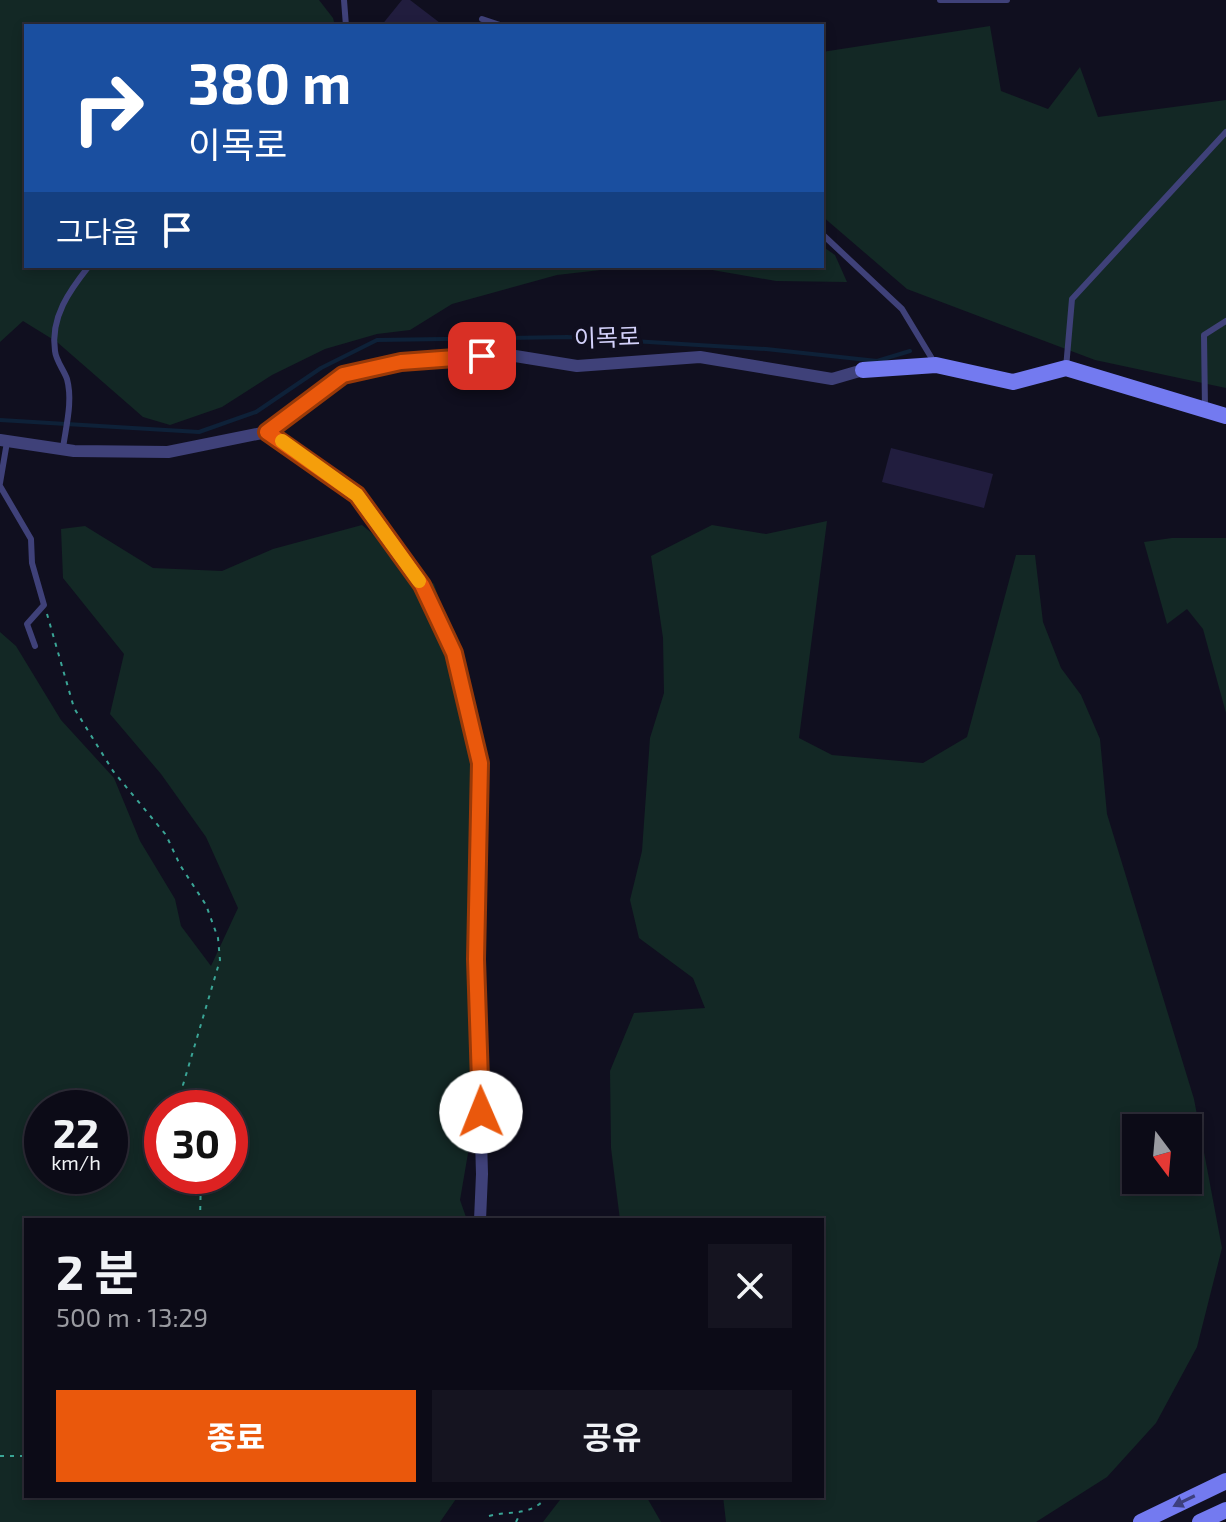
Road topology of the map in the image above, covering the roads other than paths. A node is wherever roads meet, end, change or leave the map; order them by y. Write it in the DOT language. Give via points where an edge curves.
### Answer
graph roads {
  1 [pos="344,0"];
  2 [pos="940,0"];
  3 [pos="1007,0"];
  4 [pos="482,19"];
  5 [pos="346,24"];
  6 [pos="497,24"];
  7 [pos="1226,132"];
  8 [pos="824,236"];
  9 [pos="87,268"];
  10 [pos="1226,321"];
  11 [pos="936,365"];
  12 [pos="1066,368"];
  13 [pos="863,370"];
  14 [pos="1205,412"];
  15 [pos="1226,416"];
  16 [pos="267,432"];
  17 [pos="4,441"];
  18 [pos="63,448"];
  19 [pos="0,485"];
  20 [pos="35,646"];
  21 [pos="480,1218"];
  22 [pos="1226,1481"];
  23 [pos="1226,1510"];
  24 [pos="1141,1522"];
  25 [pos="1200,1522"];
  1 -- 5 [label="lane"];
  2 -- 3 [label="lane"];
  4 -- 6 [label="lane"];
  7 -- 12 [label="lane" via="1072,299"];
  8 -- 11 [label="lane" via="902,309"];
  9 -- 18 [label="lane" via="56,320 55,352 67,380 69,403"];
  10 -- 14 [label="lane" via="1204,335"];
  11 -- 12 [label="street, 이목로" via="1013,382"];
  11 -- 13 [label="street, 이목로"];
  12 -- 14 [label="street"];
  13 -- 16 [label="street, 이목로" via="832,379 700,357 577,366 509,355 401,362 343,375"];
  14 -- 15 [label="street"];
  16 -- 18 [label="street, 이목로" via="168,452"];
  16 -- 21 [label="street" via="357,495 422,585 454,653 480,763 476,959"];
  17 -- 18 [label="street, 이목로"];
  17 -- 19 [label="lane"];
  19 -- 20 [label="lane" via="31,539 44,605 27,624"];
  22 -- 24 [label="street, one-way"];
  23 -- 25 [label="street"];
}
